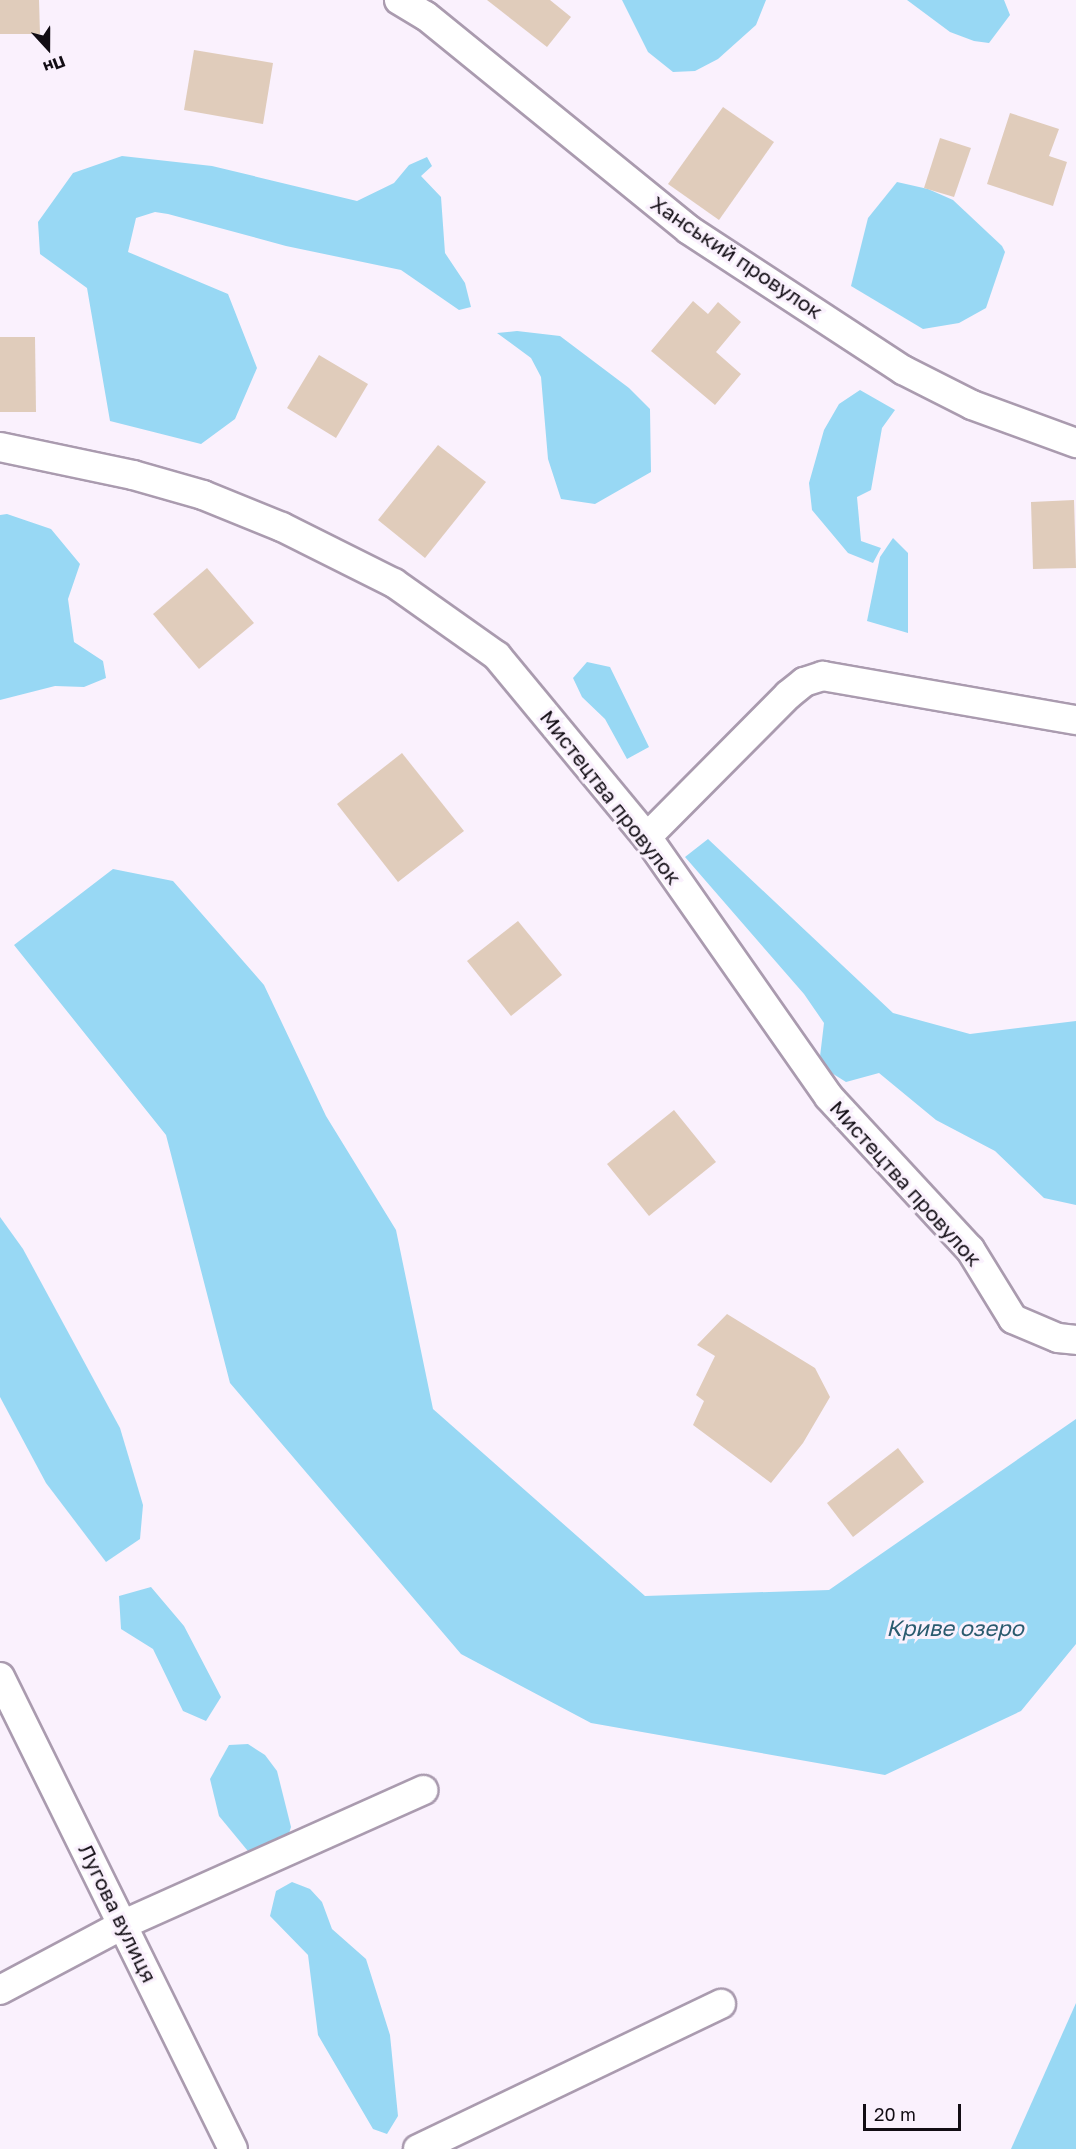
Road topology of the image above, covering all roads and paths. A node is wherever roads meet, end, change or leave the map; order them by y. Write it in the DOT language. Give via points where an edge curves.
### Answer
graph roads {
  1 [pos="399,0"];
  2 [pos="1076,443"];
  3 [pos="0,447"];
  4 [pos="1076,720"];
  5 [pos="647,837"];
  6 [pos="1076,1340"];
  7 [pos="0,1677"];
  8 [pos="423,1790"];
  9 [pos="123,1924"];
  10 [pos="0,1990"];
  11 [pos="721,2004"];
  12 [pos="233,2149"];
  13 [pos="418,2149"];
  1 -- 2 [label="street, Ханський провулок" via="426,16 689,230 903,370 972,405"];
  3 -- 5 [label="street, Мистецтва провулок" via="134,475 203,495 282,527 394,583 497,656"];
  4 -- 5 [label="street" via="824,676 804,682 788,695"];
  5 -- 6 [label="street, Мистецтва провулок" via="829,1097 970,1249 1013,1319 1058,1338"];
  7 -- 9 [label="street, Лугова вулиця"];
  8 -- 9 [label="street"];
  9 -- 10 [label="street"];
  9 -- 12 [label="street, Лугова вулиця"];
  11 -- 13 [label="street"];
}
